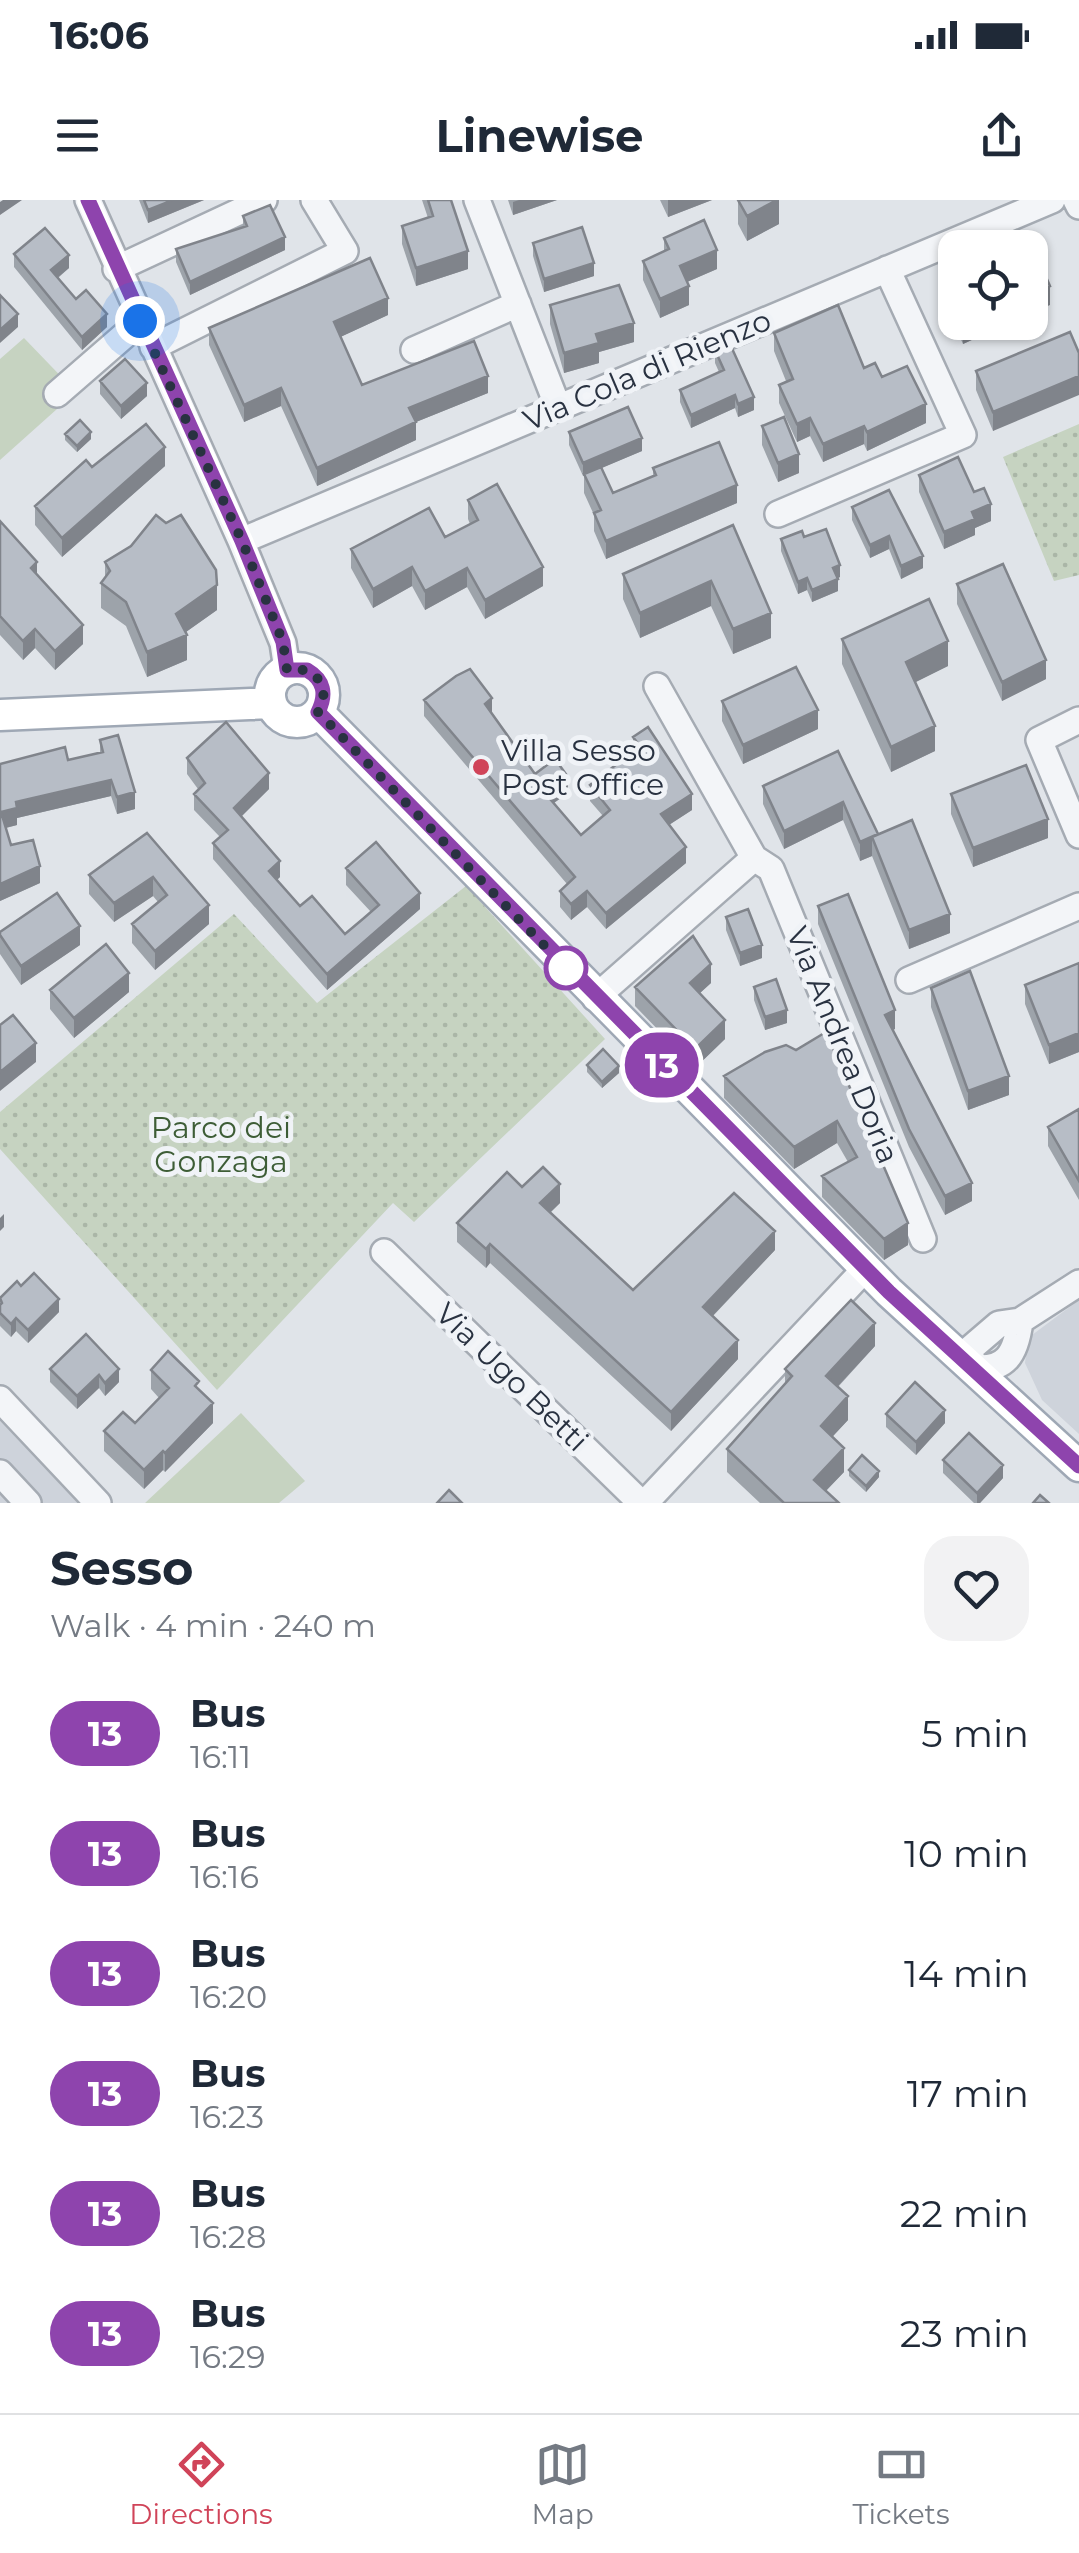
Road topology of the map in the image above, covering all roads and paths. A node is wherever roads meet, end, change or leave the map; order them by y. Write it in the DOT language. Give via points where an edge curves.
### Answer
graph roads {
  1 [pos="88,200"];
  2 [pos="264,200"];
  3 [pos="314,200"];
  4 [pos="476,200"];
  5 [pos="1052,200"];
  6 [pos="116,269"];
  7 [pos="887,269"];
  8 [pos="518,304"];
  9 [pos="140,321"];
  10 [pos="152,348"];
  11 [pos="414,350"];
  12 [pos="58,394"];
  13 [pos="558,407"];
  14 [pos="778,514"];
  15 [pos="242,541"];
  16 [pos="287,670"];
  17 [pos="658,686"];
  18 [pos="271,702"];
  19 [pos="318,712"];
  20 [pos="0,715"];
  21 [pos="1079,720"];
  22 [pos="1079,835"];
  23 [pos="754,858"];
  24 [pos="1079,906"];
  25 [pos="910,980"];
  26 [pos="595,998"];
  27 [pos="924,1239"];
  28 [pos="384,1252"];
  29 [pos="866,1268"];
  30 [pos="1078,1284"];
  31 [pos="970,1367"];
  32 [pos="4,1411"];
  33 [pos="1079,1466"];
  34 [pos="0,1473"];
  35 [pos="28,1503"];
  36 [pos="98,1503"];
  37 [pos="643,1503"];
  1 -- 6 [label="street"];
  2 -- 6 [label="street"];
  3 -- 10 [label="street" via="345,252"];
  4 -- 8 [label="street"];
  5 -- 7 [label="street, Via Cola di Rienzo"];
  6 -- 9 [label="street"];
  7 -- 13 [label="street, Via Cola di Rienzo"];
  7 -- 14 [label="street" via="963,435"];
  8 -- 11 [label="street"];
  8 -- 13 [label="street"];
  9 -- 10 [label="street"];
  9 -- 12 [label="street"];
  10 -- 15 [label="street"];
  13 -- 15 [label="street, Via Cola di Rienzo"];
  15 -- 16 [label="street" via="283,642"];
  16 -- 18 [label="main road" via="273,683"];
  16 -- 19 [label="main road" via="307,670 322,683"];
  17 -- 23 [label="street, Via Andrea Doria"];
  18 -- 19 [label="main road" via="286,720"];
  18 -- 20 [label="main road"];
  19 -- 26 [label="main road"];
  21 -- 22 [label="street" via="1038,740"];
  23 -- 26 [label="street"];
  23 -- 27 [label="street, Via Andrea Doria" via="771,869"];
  24 -- 25 [label="street"];
  26 -- 29 [label="main road"];
  28 -- 37 [label="street, Via Ugo Betti"];
  29 -- 31 [label="main road"];
  29 -- 37 [label="street, Via Ugo Betti"];
  30 -- 31 [label="street" via="1020,1321 1006,1362 991,1370"];
  31 -- 33 [label="main road"];
  32 -- 36 [label="street"];
  34 -- 35 [label="street"];
}
